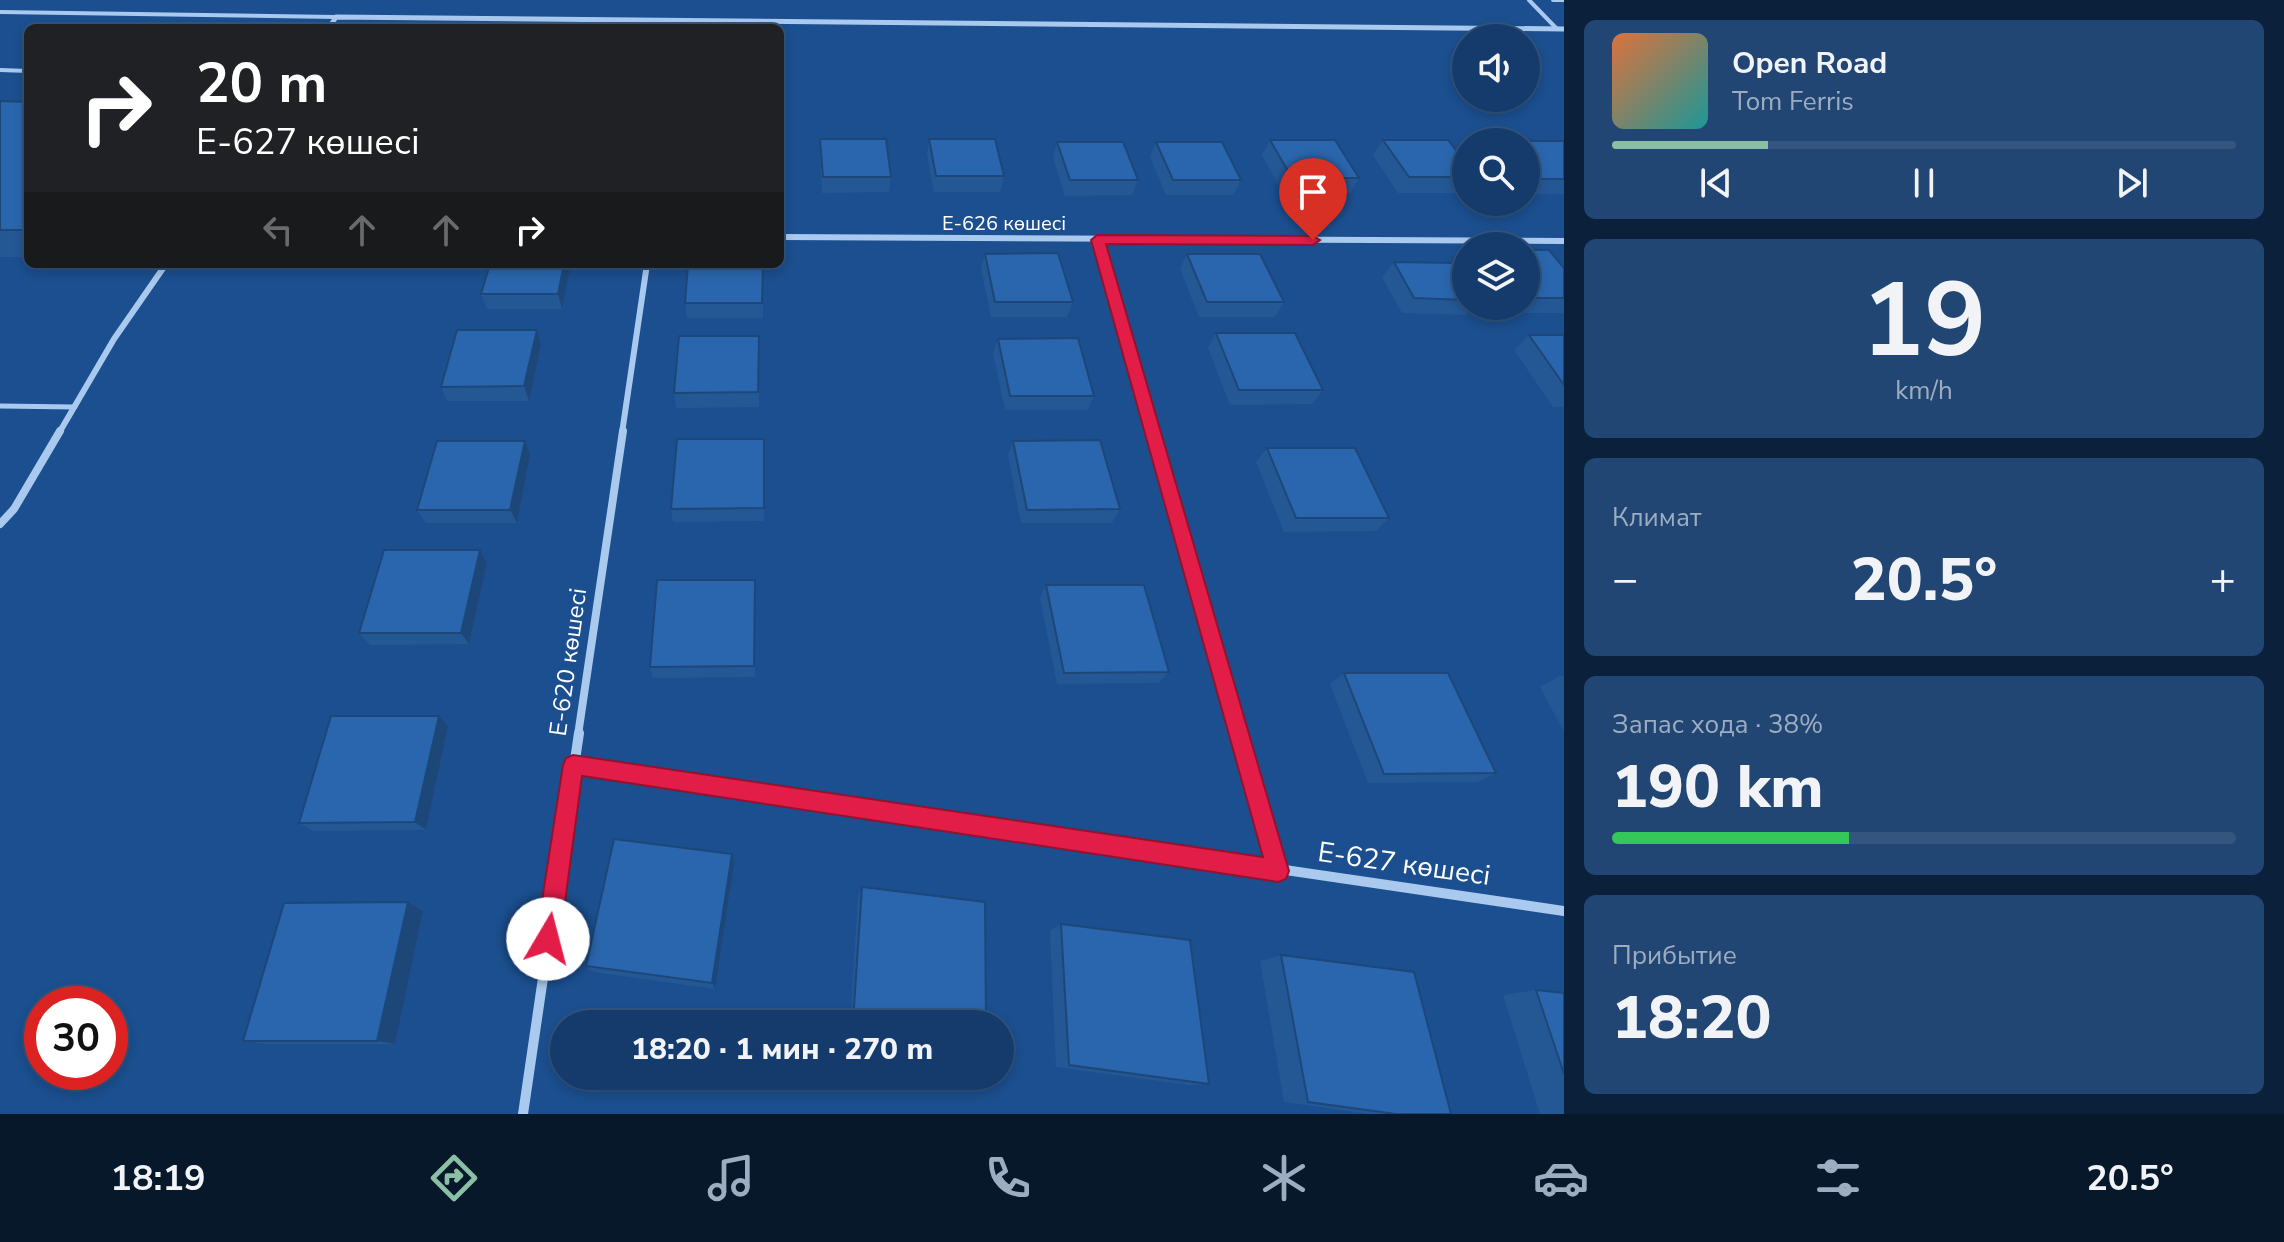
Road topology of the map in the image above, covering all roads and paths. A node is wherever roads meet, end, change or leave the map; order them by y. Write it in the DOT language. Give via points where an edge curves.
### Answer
graph roads {
  1 [pos="1529,0"];
  2 [pos="1553,0"];
  3 [pos="1564,0"];
  4 [pos="0,12"];
  5 [pos="336,17"];
  6 [pos="332,24"];
  7 [pos="1561,29"];
  8 [pos="0,70"];
  9 [pos="24,71"];
  10 [pos="784,237"];
  11 [pos="1097,240"];
  12 [pos="1563,243"];
  13 [pos="163,268"];
  14 [pos="646,268"];
  15 [pos="0,406"];
  16 [pos="75,407"];
  17 [pos="0,524"];
  18 [pos="573,765"];
  19 [pos="1278,871"];
  20 [pos="1564,911"];
  21 [pos="523,1114"];
  1 -- 7 [label="lane"];
  2 -- 3 [label="lane"];
  4 -- 5 [label="lane"];
  5 -- 6 [label="street"];
  5 -- 7 [label="street"];
  8 -- 9 [label="lane"];
  10 -- 11 [label="street, Е-626 көшесі"];
  11 -- 12 [label="street, Е-626 көшесі"];
  11 -- 19 [label="street"];
  13 -- 16 [label="street"];
  14 -- 18 [label="street, Е-620 көшесі"];
  15 -- 16 [label="lane"];
  16 -- 17 [label="street"];
  18 -- 19 [label="street, Е-627 көшесі"];
  18 -- 21 [label="street, Е-620 көшесі"];
  19 -- 20 [label="street, Е-627 көшесі"];
}
